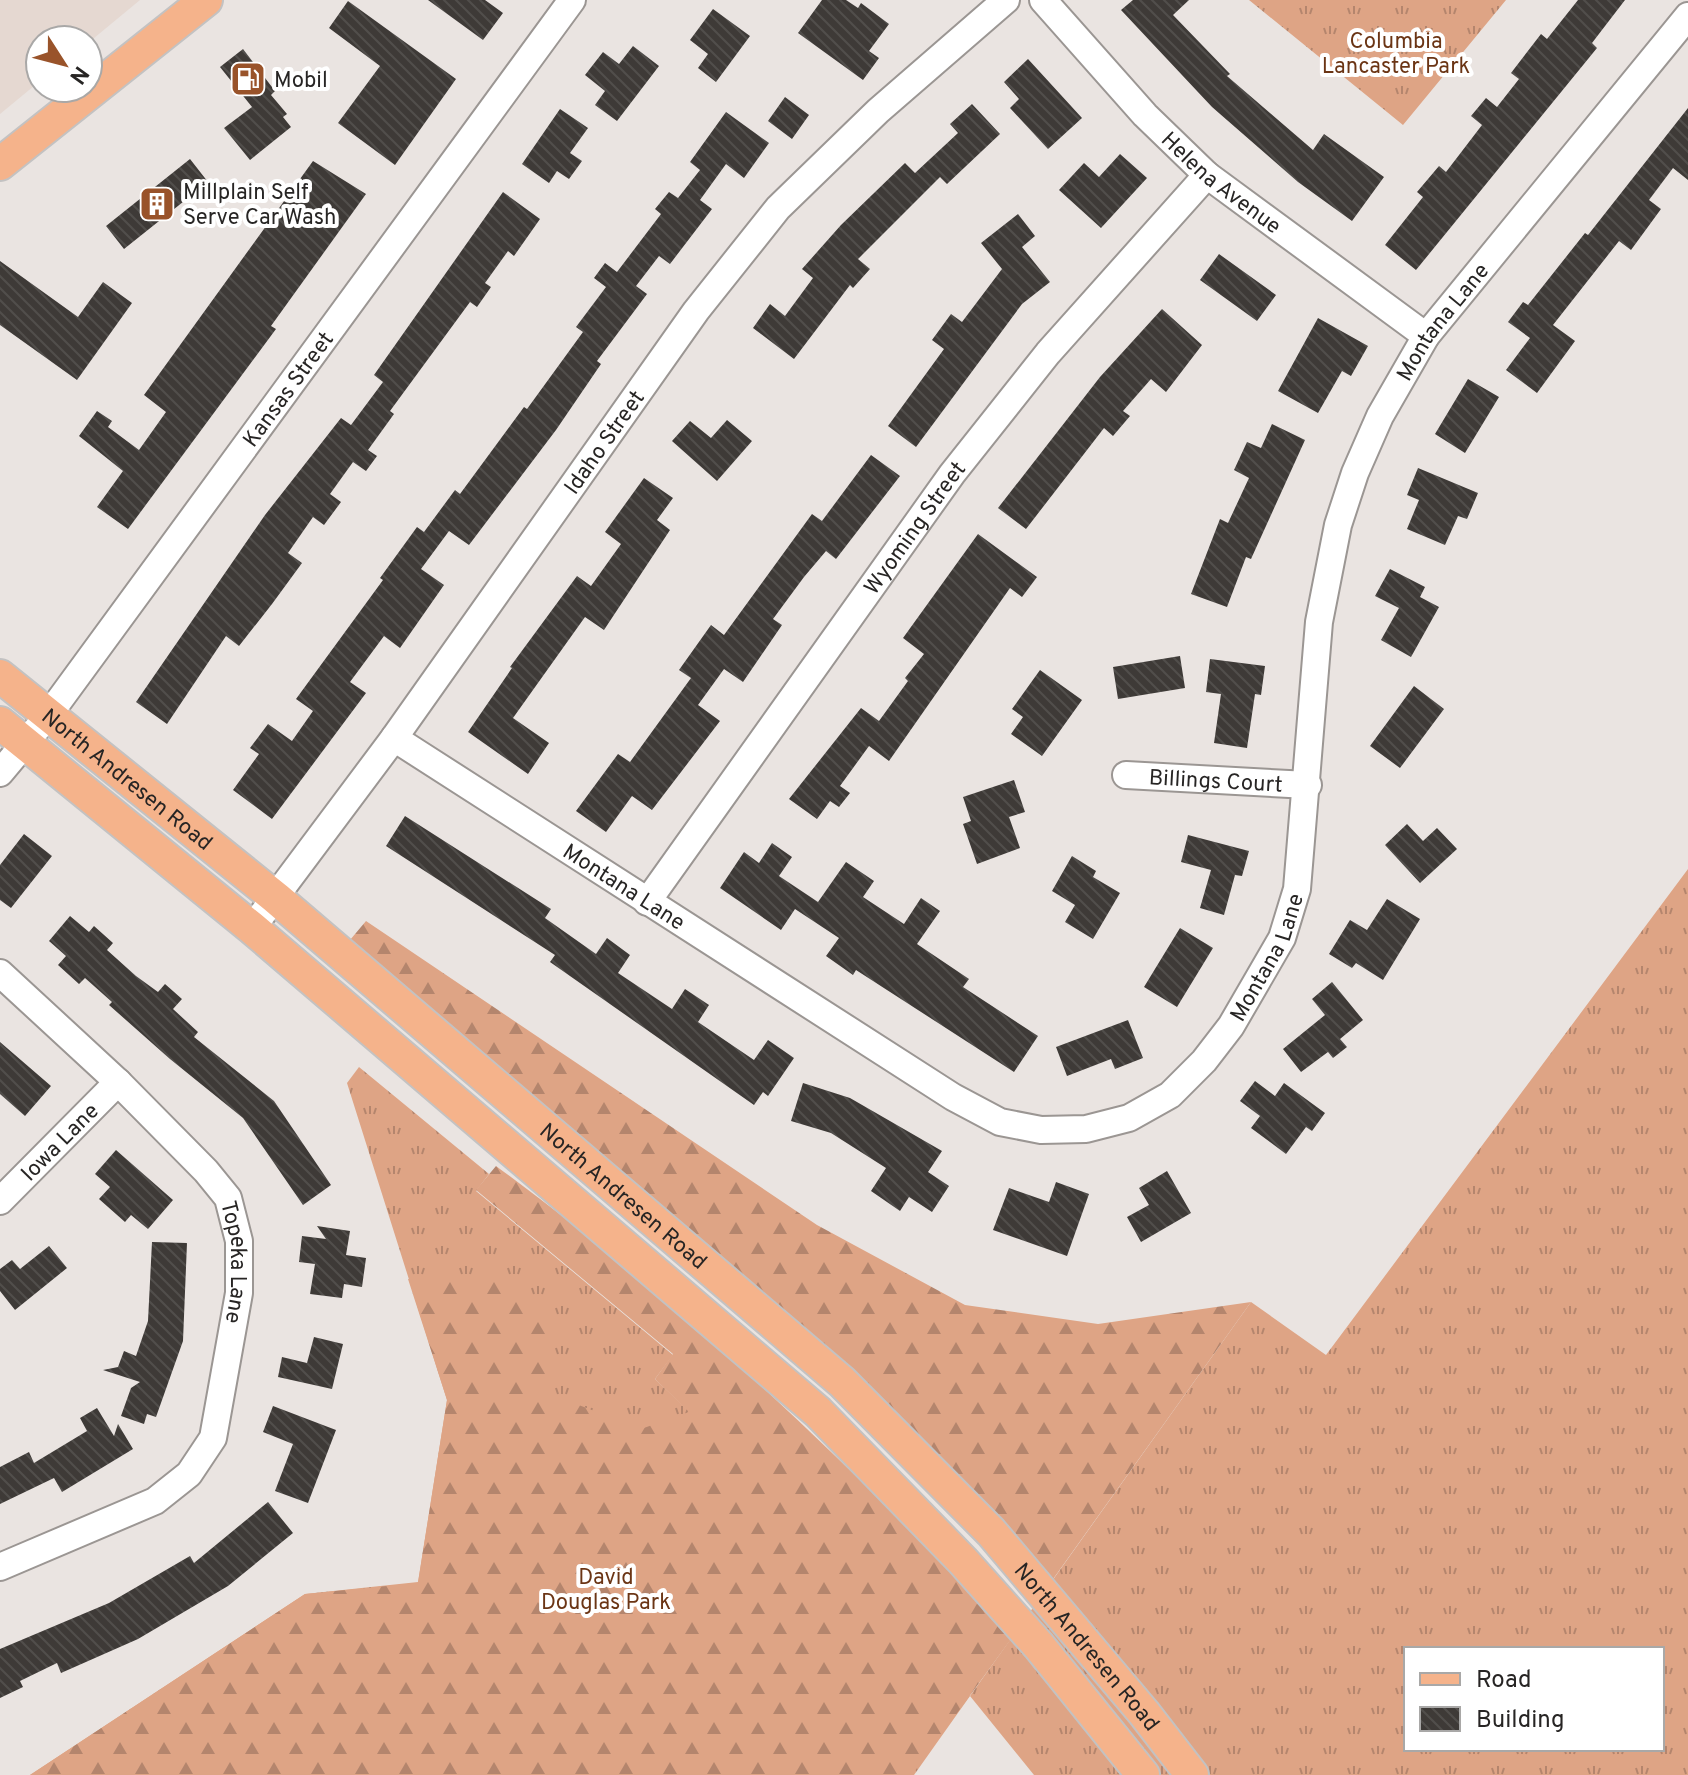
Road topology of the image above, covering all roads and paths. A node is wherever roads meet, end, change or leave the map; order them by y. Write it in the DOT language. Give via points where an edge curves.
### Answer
graph roads {
  1 [pos="206,0"];
  2 [pos="572,0"];
  3 [pos="1006,0"];
  4 [pos="1043,0"];
  5 [pos="1688,16"];
  6 [pos="1679,43"];
  7 [pos="0,164"];
  8 [pos="1207,175"];
  9 [pos="1426,336"];
  10 [pos="0,676"];
  11 [pos="50,713"];
  12 [pos="0,723"];
  13 [pos="394,738"];
  14 [pos="26,742"];
  15 [pos="0,773"];
  16 [pos="1126,775"];
  17 [pos="1308,785"];
  18 [pos="276,898"];
  19 [pos="647,902"];
  20 [pos="252,928"];
  21 [pos="0,973"];
  22 [pos="118,1082"];
  23 [pos="0,1201"];
  24 [pos="0,1567"];
  25 [pos="1143,1775"];
  26 [pos="1192,1775"];
  1 -- 7 [label="main road"];
  2 -- 11 [label="street, Kansas Street"];
  3 -- 13 [label="street, Idaho Street" via="878,111 778,208 696,311"];
  4 -- 8 [label="street, Helena Avenue" via="1145,115"];
  5 -- 6 [label="street, Montana Lane"];
  6 -- 9 [label="street, Montana Lane"];
  8 -- 9 [label="street, Helena Avenue"];
  8 -- 19 [label="street, Wyoming Street" via="1048,353 952,474"];
  9 -- 17 [label="street, Montana Lane" via="1380,416 1338,525 1319,622"];
  10 -- 11 [label="main road, North Andresen Road"];
  11 -- 14 [label="street, Kansas Street"];
  11 -- 18 [label="main road, North Andresen Road"];
  12 -- 14 [label="main road, North Andresen Road"];
  13 -- 18 [label="street, Idaho Street"];
  13 -- 19 [label="street, Montana Lane"];
  14 -- 15 [label="street, Kansas Street"];
  14 -- 20 [label="main road, North Andresen Road"];
  16 -- 17 [label="street, Billings Court"];
  17 -- 19 [label="street, Montana Lane" via="1297,889 1282,938 1231,1026 1170,1095 1129,1118 1086,1129 1041,1130 1000,1122"];
  18 -- 20 [label="street, Idaho Street"];
  18 -- 26 [label="main road, North Andresen Road" via="842,1382 991,1532"];
  20 -- 25 [label="main road, North Andresen Road" via="818,1412 972,1571"];
  21 -- 22 [label="street, Topeka Lane"];
  22 -- 23 [label="street, Iowa Lane"];
  22 -- 24 [label="street, Topeka Lane" via="228,1198 239,1241 239,1293 213,1438 189,1474 155,1501"];
}
